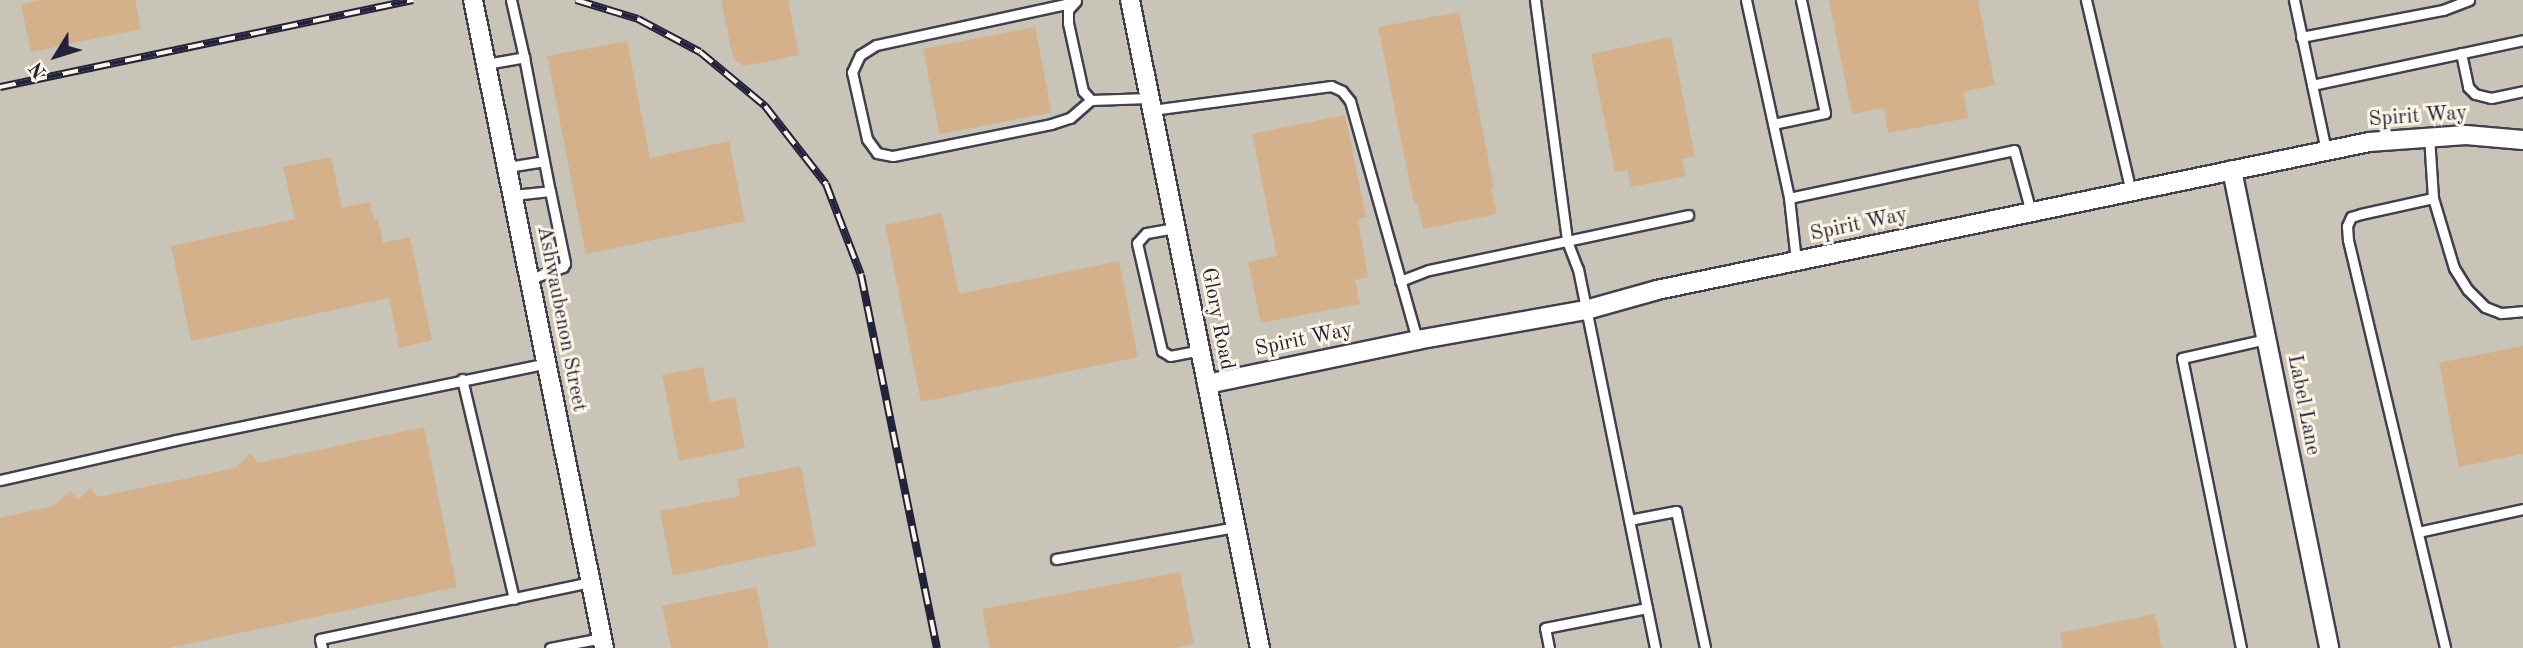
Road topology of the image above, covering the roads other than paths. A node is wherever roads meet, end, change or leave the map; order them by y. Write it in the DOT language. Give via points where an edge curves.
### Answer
graph roads {
  1 [pos="474,0"];
  2 [pos="511,0"];
  3 [pos="1130,0"];
  4 [pos="1535,0"];
  5 [pos="1746,0"];
  6 [pos="1801,0"];
  7 [pos="2086,0"];
  8 [pos="2294,0"];
  9 [pos="2469,0"];
  10 [pos="1077,1"];
  11 [pos="2301,37"];
  12 [pos="2523,40"];
  13 [pos="2461,53"];
  14 [pos="524,57"];
  15 [pos="486,64"];
  16 [pos="2312,85"];
  17 [pos="2523,91"];
  18 [pos="1091,100"];
  19 [pos="1151,104"];
  20 [pos="1773,124"];
  21 [pos="2429,136"];
  22 [pos="2523,140"];
  23 [pos="2326,151"];
  24 [pos="544,161"];
  25 [pos="507,167"];
  26 [pos="2232,170"];
  27 [pos="550,191"];
  28 [pos="2131,192"];
  29 [pos="513,195"];
  30 [pos="1789,198"];
  31 [pos="2433,198"];
  32 [pos="2031,212"];
  33 [pos="1688,215"];
  34 [pos="1175,228"];
  35 [pos="1567,241"];
  36 [pos="1796,261"];
  37 [pos="530,279"];
  38 [pos="1400,281"];
  39 [pos="1586,310"];
  40 [pos="2523,311"];
  41 [pos="2266,339"];
  42 [pos="1417,340"];
  43 [pos="1200,350"];
  44 [pos="547,363"];
  45 [pos="462,379"];
  46 [pos="1207,383"];
  47 [pos="0,480"];
  48 [pos="2523,509"];
  49 [pos="1629,520"];
  50 [pos="1236,527"];
  51 [pos="2418,532"];
  52 [pos="1056,559"];
  53 [pos="591,582"];
  54 [pos="514,598"];
  55 [pos="1647,608"];
  56 [pos="603,643"];
  57 [pos="322,648"];
  58 [pos="550,648"];
  59 [pos="1260,648"];
  60 [pos="1549,648"];
  61 [pos="1655,648"];
  62 [pos="1705,648"];
  63 [pos="2241,648"];
  64 [pos="2329,648"];
  65 [pos="2445,648"];
  1 -- 15 [label="street, Ashwaubenon Street"];
  2 -- 14 [label="lane"];
  3 -- 19 [label="street, Glory Road"];
  4 -- 35 [label="lane"];
  5 -- 20 [label="lane"];
  6 -- 20 [label="lane" via="1825,113"];
  7 -- 28 [label="lane"];
  8 -- 11 [label="lane"];
  9 -- 11 [label="lane" via="2443,10"];
  10 -- 18 [label="lane" via="1068,10 1068,23 1083,91"];
  10 -- 18 [label="lane" via="876,45 860,55 852,72 867,139 877,153 893,156 1051,124 1070,118"];
  11 -- 16 [label="lane"];
  12 -- 13 [label="lane"];
  13 -- 16 [label="lane"];
  13 -- 17 [label="lane" via="2468,87 2475,94 2491,98"];
  14 -- 15 [label="lane"];
  14 -- 24 [label="lane"];
  15 -- 25 [label="street, Ashwaubenon Street"];
  16 -- 23 [label="lane"];
  18 -- 19 [label="lane"];
  19 -- 34 [label="street, Glory Road"];
  19 -- 38 [label="lane" via="1337,87 1350,101"];
  20 -- 30 [label="lane"];
  21 -- 22 [label="street, Spirit Way"];
  21 -- 23 [label="street, Spirit Way"];
  21 -- 31 [label="lane"];
  23 -- 26 [label="street, Spirit Way"];
  24 -- 25 [label="lane"];
  24 -- 27 [label="lane"];
  25 -- 29 [label="street, Ashwaubenon Street"];
  26 -- 28 [label="street, Spirit Way"];
  26 -- 41 [label="street, Label Lane"];
  27 -- 29 [label="lane"];
  27 -- 37 [label="lane" via="565,263"];
  28 -- 32 [label="street, Spirit Way"];
  29 -- 37 [label="street, Ashwaubenon Street"];
  30 -- 32 [label="lane" via="2014,150"];
  30 -- 36 [label="lane"];
  31 -- 40 [label="lane" via="2454,268 2468,290 2485,307 2501,313"];
  31 -- 51 [label="lane" via="2361,214 2347,226"];
  32 -- 36 [label="street, Spirit Way"];
  33 -- 35 [label="lane"];
  34 -- 43 [label="street, Glory Road"];
  34 -- 43 [label="lane" via="1146,233 1137,243 1162,351 1170,356"];
  35 -- 38 [label="lane" via="1429,270"];
  35 -- 39 [label="lane"];
  36 -- 39 [label="street, Spirit Way"];
  37 -- 44 [label="street, Ashwaubenon Street"];
  38 -- 42 [label="lane"];
  39 -- 42 [label="street, Spirit Way"];
  39 -- 49 [label="lane"];
  41 -- 63 [label="lane" via="2182,358"];
  41 -- 64 [label="street, Label Lane"];
  42 -- 46 [label="street, Spirit Way"];
  43 -- 46 [label="street, Glory Road"];
  44 -- 45 [label="lane"];
  44 -- 53 [label="street, Ashwaubenon Street"];
  45 -- 47 [label="lane"];
  45 -- 54 [label="lane"];
  46 -- 50 [label="street, Glory Road"];
  48 -- 51 [label="lane"];
  49 -- 55 [label="lane"];
  49 -- 62 [label="lane" via="1676,511"];
  50 -- 52 [label="lane"];
  50 -- 59 [label="street, Glory Road"];
  51 -- 65 [label="lane"];
  53 -- 54 [label="lane"];
  53 -- 56 [label="street, Ashwaubenon Street"];
  54 -- 57 [label="lane" via="320,639"];
  55 -- 60 [label="lane" via="1545,628"];
  55 -- 61 [label="lane"];
  56 -- 58 [label="lane"];
}
